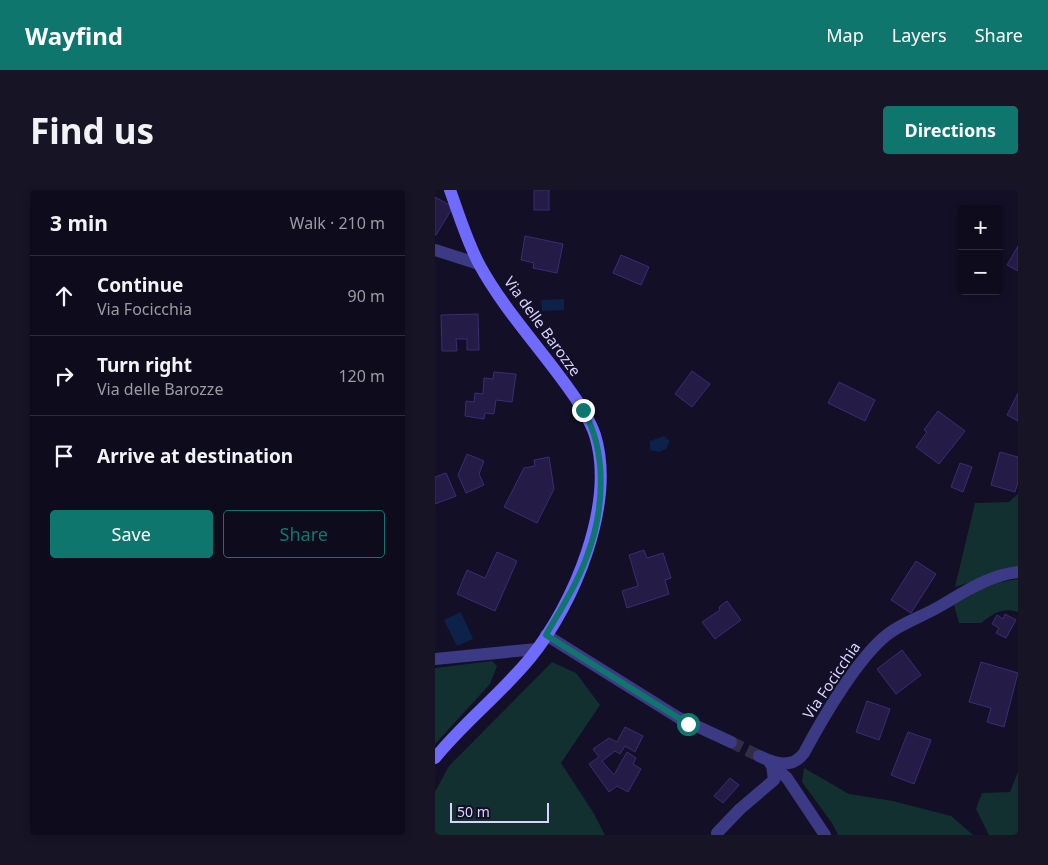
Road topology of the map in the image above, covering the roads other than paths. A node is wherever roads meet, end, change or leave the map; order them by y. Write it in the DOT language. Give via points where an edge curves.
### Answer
graph roads {
  1 [pos="450,190"];
  2 [pos="435,250"];
  3 [pos="479,264"];
  4 [pos="1018,572"];
  5 [pos="546,635"];
  6 [pos="537,649"];
  7 [pos="435,659"];
  8 [pos="731,742"];
  9 [pos="435,758"];
  10 [pos="766,760"];
  11 [pos="717,833"];
  12 [pos="825,835"];
  1 -- 3 [label="main road, Via delle Barozze"];
  2 -- 3 [label="street"];
  3 -- 5 [label="main road, Via delle Barozze" via="575,398 589,421 597,445 599,494 588,554"];
  4 -- 10 [label="street, Via Focicchia" via="976,585 889,634 863,660 798,760 785,764"];
  5 -- 6 [label="main road, Via delle Barozze"];
  5 -- 8 [label="street" via="679,718"];
  6 -- 7 [label="street"];
  6 -- 9 [label="main road, Via delle Barozze"];
  10 -- 11 [label="street" via="775,780"];
  10 -- 12 [label="street" via="787,778"];
}
